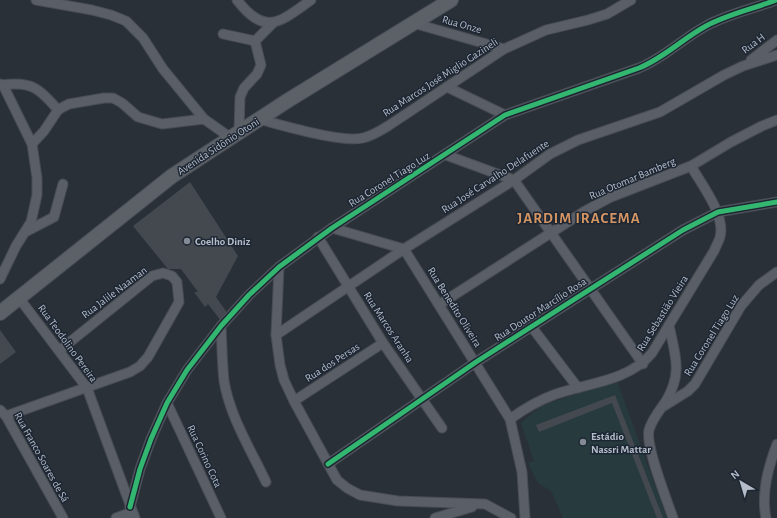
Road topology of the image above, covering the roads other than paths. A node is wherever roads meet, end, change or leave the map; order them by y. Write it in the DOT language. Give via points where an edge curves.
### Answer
graph roads {
  1 [pos="36,0"];
  2 [pos="236,0"];
  3 [pos="311,0"];
  4 [pos="451,0"];
  5 [pos="631,0"];
  6 [pos="776,0"];
  7 [pos="273,23"];
  8 [pos="413,23"];
  9 [pos="223,34"];
  10 [pos="777,40"];
  11 [pos="255,41"];
  12 [pos="504,49"];
  13 [pos="777,55"];
  14 [pos="743,66"];
  15 [pos="1,85"];
  16 [pos="446,87"];
  17 [pos="58,110"];
  18 [pos="505,116"];
  19 [pos="204,119"];
  20 [pos="258,120"];
  21 [pos="777,120"];
  22 [pos="235,135"];
  23 [pos="32,144"];
  24 [pos="446,155"];
  25 [pos="691,166"];
  26 [pos="514,180"];
  27 [pos="63,184"];
  28 [pos="777,202"];
  29 [pos="718,212"];
  30 [pos="332,228"];
  31 [pos="26,231"];
  32 [pos="551,232"];
  33 [pos="318,237"];
  34 [pos="404,249"];
  35 [pos="279,267"];
  36 [pos="777,272"];
  37 [pos="0,279"];
  38 [pos="348,285"];
  39 [pos="591,289"];
  40 [pos="19,298"];
  41 [pos="440,304"];
  42 [pos="0,313"];
  43 [pos="669,325"];
  44 [pos="221,326"];
  45 [pos="531,326"];
  46 [pos="276,336"];
  47 [pos="383,343"];
  48 [pos="60,350"];
  49 [pos="476,362"];
  50 [pos="643,364"];
  51 [pos="88,388"];
  52 [pos="578,388"];
  53 [pos="424,400"];
  54 [pos="294,401"];
  55 [pos="167,403"];
  56 [pos="662,407"];
  57 [pos="3,413"];
  58 [pos="510,419"];
  59 [pos="442,428"];
  60 [pos="777,444"];
  61 [pos="328,464"];
  62 [pos="266,482"];
  63 [pos="485,504"];
  64 [pos="132,512"];
  65 [pos="63,518"];
  66 [pos="116,518"];
  67 [pos="222,518"];
  68 [pos="434,518"];
  69 [pos="511,518"];
  70 [pos="525,518"];
  71 [pos="673,518"];
  72 [pos="766,518"];
  1 -- 19 [label="street" via="92,10 126,21 143,38 163,69"];
  2 -- 7 [label="street" via="250,15 261,21"];
  3 -- 7 [label="street"];
  4 -- 8 [label="main road, Avenida Sidônio Otoni"];
  5 -- 12 [label="street, Rua Marcos José Miglio Gazineli" via="607,14 546,30"];
  6 -- 18 [label="street, Rua Coronel Tiago Luz" via="708,25 656,61"];
  7 -- 11 [label="street"];
  8 -- 12 [label="street, Rua Onze"];
  8 -- 20 [label="main road, Avenida Sidônio Otoni"];
  9 -- 11 [label="street"];
  10 -- 14 [label="street, Rua H"];
  11 -- 22 [label="street" via="260,65 257,74 244,88 240,97"];
  12 -- 16 [label="street, Rua Marcos José Miglio Gazineli"];
  13 -- 14 [label="street"];
  14 -- 26 [label="street, Rua José Carvalho Delafuente" via="713,80 681,102 660,112 578,140 550,154"];
  15 -- 17 [label="street" via="25,84 34,87"];
  15 -- 23 [label="street"];
  16 -- 18 [label="street"];
  16 -- 20 [label="street, Rua Marcos José Miglio Gazineli" via="388,126 362,138 350,139"];
  17 -- 19 [label="street" via="68,104 108,98 122,103 138,117 162,124"];
  17 -- 23 [label="street" via="44,132"];
  18 -- 24 [label="street, Rua Coronel Tiago Luz"];
  19 -- 22 [label="street"];
  20 -- 22 [label="main road, Avenida Sidônio Otoni"];
  21 -- 25 [label="street, Rua Otomar Bamberg" via="731,142"];
  22 -- 40 [label="main road, Avenida Sidônio Otoni" via="172,176"];
  23 -- 31 [label="street" via="37,195"];
  24 -- 26 [label="street"];
  24 -- 30 [label="street, Rua Coronel Tiago Luz"];
  25 -- 29 [label="street, Rua Sebastião Vieira"];
  25 -- 32 [label="street, Rua Otomar Bamberg" via="611,197"];
  26 -- 32 [label="street"];
  26 -- 34 [label="street, Rua José Carvalho Delafuente"];
  27 -- 31 [label="street" via="54,217"];
  28 -- 29 [label="street, Rua Doutor Marcílio Rosa"];
  29 -- 39 [label="street, Rua Doutor Marcílio Rosa" via="683,230"];
  29 -- 43 [label="street, Rua Sebastião Vieira" via="721,226 717,244"];
  30 -- 33 [label="street, Rua Coronel Tiago Luz"];
  30 -- 34 [label="street"];
  31 -- 37 [label="street"];
  32 -- 39 [label="street"];
  32 -- 41 [label="street, Rua Otomar Bamberg"];
  33 -- 35 [label="street, Rua Coronel Tiago Luz"];
  33 -- 38 [label="street, Rua Marcos Aranha"];
  34 -- 38 [label="street, Rua José Carvalho Delafuente"];
  34 -- 41 [label="street, Rua Benedito Oliveira"];
  35 -- 44 [label="street, Rua Coronel Tiago Luz"];
  35 -- 46 [label="street"];
  36 -- 56 [label="street, Rua Coronel Tiago Luz" via="759,285 741,306 695,384"];
  38 -- 46 [label="street, Rua José Carvalho Delafuente"];
  38 -- 47 [label="street, Rua Marcos Aranha"];
  39 -- 45 [label="street, Rua Doutor Marcílio Rosa"];
  39 -- 50 [label="street"];
  40 -- 42 [label="main road, Avenida Sidônio Otoni"];
  40 -- 48 [label="street, Rua Teodolino Pereira"];
  41 -- 49 [label="street, Rua Benedito Oliveira"];
  43 -- 50 [label="street, Rua Sebastião Vieira"];
  43 -- 56 [label="street" via="676,373 674,388"];
  44 -- 55 [label="street, Rua Coronel Tiago Luz" via="187,370"];
  44 -- 62 [label="street" via="224,381 229,400"];
  45 -- 49 [label="street, Rua Doutor Marcílio Rosa"];
  45 -- 52 [label="street"];
  46 -- 54 [label="street" via="280,366"];
  47 -- 53 [label="street, Rua Marcos Aranha"];
  47 -- 54 [label="street, Rua dos Persas"];
  48 -- 51 [label="street, Rua Teodolino Pereira"];
  48 -- 51 [label="street, Rua Jalile Naaman" via="152,276 163,273 172,276 178,282 179,302 148,357 130,372"];
  49 -- 53 [label="street, Rua Doutor Marcílio Rosa"];
  49 -- 58 [label="street, Rua Benedito Oliveira"];
  50 -- 52 [label="street, Rua Sebastião Vieira" via="627,373"];
  51 -- 57 [label="street"];
  51 -- 64 [label="street, Rua Teodolino Pereira"];
  52 -- 58 [label="street, Rua Sebastião Vieira" via="540,400"];
  53 -- 59 [label="street, Rua Marcos Aranha"];
  53 -- 61 [label="street, Rua Doutor Marcílio Rosa"];
  54 -- 61 [label="street"];
  55 -- 64 [label="street, Rua Coronel Tiago Luz" via="140,469"];
  55 -- 67 [label="street, Rua Corino Cota"];
  56 -- 71 [label="street" via="649,431 650,444"];
  57 -- 65 [label="street, Rua Franco Soares de Sá"];
  58 -- 70 [label="street, Rua Benedito Oliveira" via="522,472"];
  60 -- 72 [label="street" via="764,490"];
  61 -- 63 [label="street" via="337,480 360,496 398,501"];
  63 -- 68 [label="street"];
  63 -- 69 [label="street"];
  64 -- 66 [label="street"];
}
